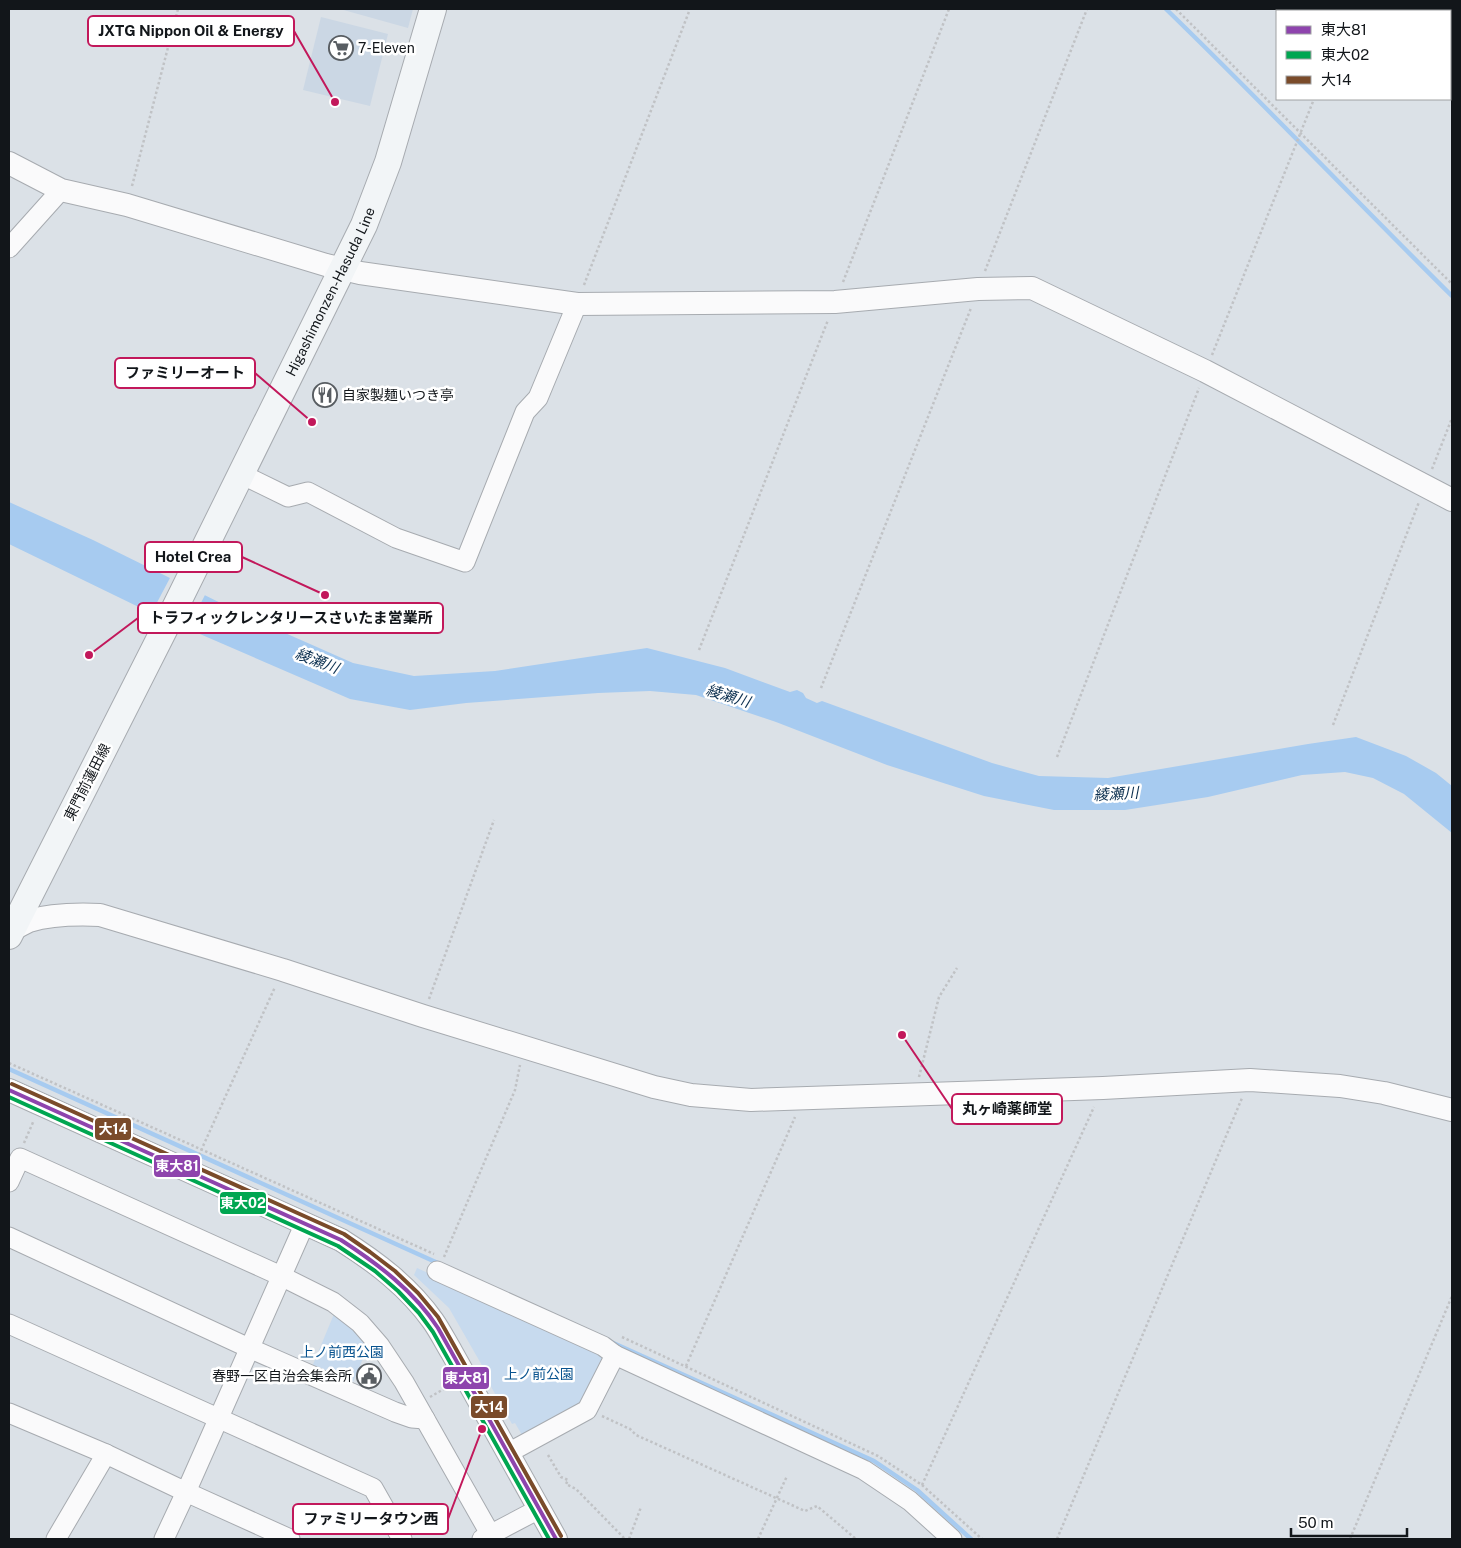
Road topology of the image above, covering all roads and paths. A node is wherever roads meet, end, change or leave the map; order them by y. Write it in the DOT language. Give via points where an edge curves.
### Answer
graph roads {
  1 [pos="178,9"];
  2 [pos="433,9"];
  3 [pos="690,9"];
  4 [pos="949,9"];
  5 [pos="1087,9"];
  6 [pos="1176,9"];
  7 [pos="1314,100"];
  8 [pos="1300,132"];
  9 [pos="9,163"];
  10 [pos="61,190"];
  11 [pos="128,205"];
  12 [pos="9,248"];
  13 [pos="342,270"];
  14 [pos="1452,284"];
  15 [pos="978,289"];
  16 [pos="835,302"];
  17 [pos="577,304"];
  18 [pos="1205,372"];
  19 [pos="1452,418"];
  20 [pos="241,474"];
  21 [pos="1425,486"];
  22 [pos="1452,500"];
  23 [pos="197,562"];
  24 [pos="699,650"];
  25 [pos="821,688"];
  26 [pos="1333,724"];
  27 [pos="1057,757"];
  28 [pos="494,820"];
  29 [pos="10,932"];
  30 [pos="957,968"];
  31 [pos="283,970"];
  32 [pos="423,1016"];
  33 [pos="523,1046"];
  34 [pos="1250,1080"];
  35 [pos="1103,1088"];
  36 [pos="9,1090"];
  37 [pos="914,1094"];
  38 [pos="798,1099"];
  39 [pos="1452,1110"];
  40 [pos="35,1118"];
  41 [pos="20,1158"];
  42 [pos="192,1173"];
  43 [pos="9,1182"];
  44 [pos="305,1223"];
  45 [pos="9,1237"];
  46 [pos="437,1271"];
  47 [pos="281,1276"];
  48 [pos="1452,1296"];
  49 [pos="9,1324"];
  50 [pos="249,1348"];
  51 [pos="615,1354"];
  52 [pos="678,1384"];
  53 [pos="452,1385"];
  54 [pos="424,1400"];
  55 [pos="9,1413"];
  56 [pos="599,1415"];
  57 [pos="218,1418"];
  58 [pos="425,1419"];
  59 [pos="106,1454"];
  60 [pos="508,1454"];
  61 [pos="548,1455"];
  62 [pos="786,1476"];
  63 [pos="922,1485"];
  64 [pos="186,1492"];
  65 [pos="777,1498"];
  66 [pos="641,1507"];
  67 [pos="539,1509"];
  68 [pos="488,1538"];
  69 [pos="56,1539"];
  70 [pos="164,1539"];
  71 [pos="290,1539"];
  72 [pos="402,1539"];
  73 [pos="556,1539"];
  74 [pos="625,1539"];
  75 [pos="629,1539"];
  76 [pos="758,1539"];
  77 [pos="856,1539"];
  78 [pos="952,1539"];
  79 [pos="1058,1539"];
  80 [pos="1350,1539"];
  1 -- 11 [label="path"];
  2 -- 13 [label="main road, Higashimonzen-Hasuda Line" via="388,162"];
  3 -- 17 [label="path"];
  4 -- 16 [label="path"];
  5 -- 15 [label="path"];
  6 -- 8 [label="path"];
  7 -- 8 [label="path"];
  8 -- 14 [label="path"];
  8 -- 18 [label="path"];
  9 -- 10 [label="street"];
  10 -- 11 [label="street"];
  10 -- 12 [label="street"];
  11 -- 13 [label="street"];
  13 -- 17 [label="street"];
  13 -- 20 [label="main road, Higashimonzen-Hasuda Line"];
  15 -- 16 [label="street"];
  15 -- 18 [label="street" via="1032,288"];
  15 -- 25 [label="path"];
  16 -- 17 [label="street"];
  16 -- 24 [label="path"];
  17 -- 20 [label="street" via="538,398 525,412 465,562 396,538 308,492 288,497"];
  18 -- 21 [label="street"];
  18 -- 27 [label="path"];
  19 -- 21 [label="path"];
  20 -- 23 [label="main road, Higashimonzen-Hasuda Line"];
  21 -- 22 [label="street"];
  21 -- 26 [label="path"];
  23 -- 29 [label="main road, 東門前蓮田線"];
  28 -- 32 [label="path"];
  29 -- 31 [label="street" via="30,921 54,916 100,916"];
  30 -- 37 [label="path" via="939,997"];
  31 -- 32 [label="street"];
  31 -- 42 [label="path"];
  32 -- 33 [label="street"];
  33 -- 38 [label="street" via="654,1087 691,1095 751,1100"];
  33 -- 46 [label="path" via="515,1090"];
  34 -- 35 [label="street"];
  34 -- 39 [label="street" via="1340,1086"];
  34 -- 79 [label="path"];
  35 -- 37 [label="street"];
  35 -- 63 [label="path"];
  36 -- 42 [label="street"];
  37 -- 38 [label="street"];
  38 -- 52 [label="path" via="796,1115"];
  40 -- 41 [label="path"];
  41 -- 43 [label="street"];
  41 -- 47 [label="street"];
  42 -- 44 [label="street"];
  44 -- 47 [label="street"];
  44 -- 60 [label="street" via="370,1259 414,1299 433,1321"];
  45 -- 50 [label="street"];
  46 -- 51 [label="street" via="604,1346"];
  47 -- 50 [label="street"];
  47 -- 58 [label="street" via="333,1302 360,1323 380,1346"];
  48 -- 80 [label="path"];
  49 -- 57 [label="street"];
  50 -- 57 [label="street"];
  50 -- 58 [label="street" via="394,1412"];
  51 -- 52 [label="street"];
  51 -- 60 [label="street" via="587,1410"];
  52 -- 78 [label="street" via="864,1470 910,1501"];
  53 -- 54 [label="path"];
  55 -- 59 [label="street"];
  56 -- 65 [label="path"];
  57 -- 64 [label="street"];
  57 -- 72 [label="street" via="373,1488"];
  58 -- 68 [label="street"];
  59 -- 64 [label="street"];
  59 -- 69 [label="street"];
  60 -- 67 [label="street"];
  61 -- 74 [label="path" via="561,1477 568,1480 566,1484 576,1489"];
  62 -- 65 [label="path"];
  64 -- 70 [label="street"];
  64 -- 71 [label="street"];
  65 -- 76 [label="path"];
  65 -- 77 [label="path" via="805,1511 817,1506"];
  66 -- 75 [label="path"];
  67 -- 68 [label="street"];
  67 -- 73 [label="street"];
}
